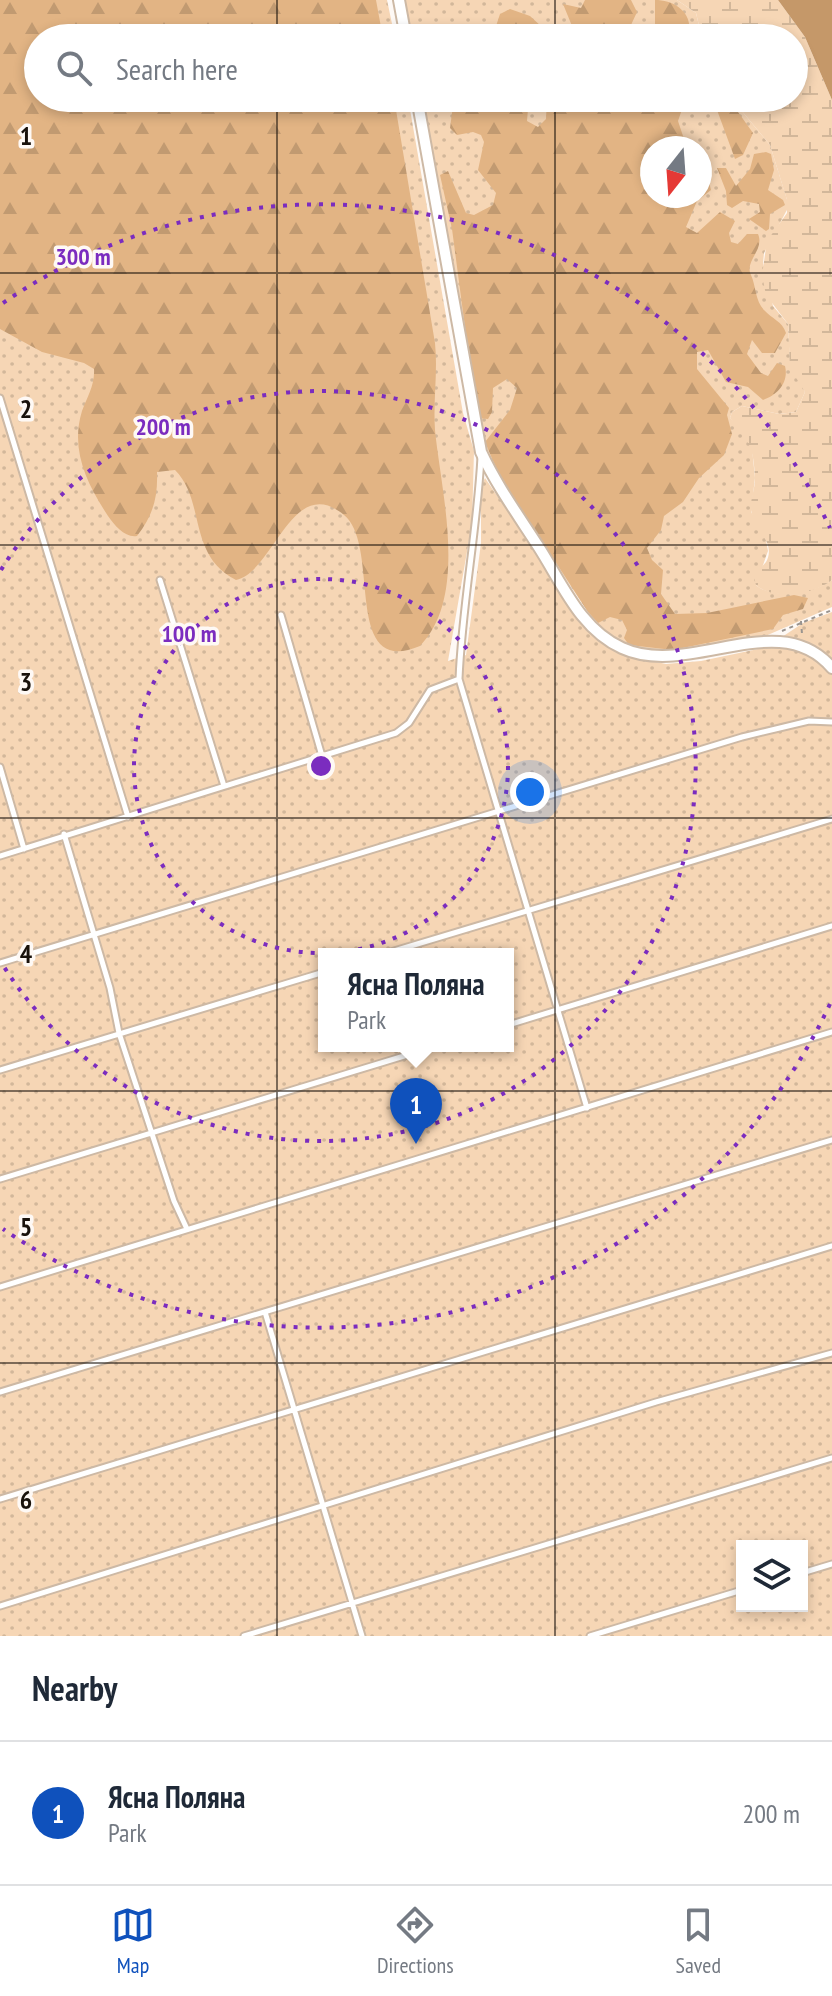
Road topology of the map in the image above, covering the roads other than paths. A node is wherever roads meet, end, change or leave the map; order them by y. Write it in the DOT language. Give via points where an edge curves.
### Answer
graph roads {
  1 [pos="399,0"];
  2 [pos="403,24"];
  3 [pos="420,112"];
  4 [pos="0,398"];
  5 [pos="481,452"];
  6 [pos="160,580"];
  7 [pos="281,615"];
  8 [pos="832,668"];
  9 [pos="459,679"];
  10 [pos="832,722"];
  11 [pos="322,756"];
  12 [pos="0,767"];
  13 [pos="224,786"];
  14 [pos="498,812"];
  15 [pos="128,817"];
  16 [pos="832,819"];
  17 [pos="64,834"];
  18 [pos="24,849"];
  19 [pos="0,856"];
  20 [pos="529,911"];
  21 [pos="832,926"];
  22 [pos="95,934"];
  23 [pos="404,948"];
  24 [pos="0,963"];
  25 [pos="318,974"];
  26 [pos="559,1009"];
  27 [pos="514,1023"];
  28 [pos="832,1032"];
  29 [pos="119,1033"];
  30 [pos="417,1052"];
  31 [pos="0,1070"];
  32 [pos="587,1108"];
  33 [pos="153,1132"];
  34 [pos="832,1140"];
  35 [pos="0,1179"];
  36 [pos="187,1229"];
  37 [pos="832,1246"];
  38 [pos="0,1287"];
  39 [pos="265,1312"];
  40 [pos="832,1353"];
  41 [pos="0,1392"];
  42 [pos="294,1410"];
  43 [pos="832,1458"];
  44 [pos="0,1499"];
  45 [pos="323,1506"];
  46 [pos="832,1564"];
  47 [pos="808,1571"];
  48 [pos="736,1592"];
  49 [pos="353,1603"];
  50 [pos="0,1606"];
  51 [pos="244,1636"];
  52 [pos="362,1636"];
  53 [pos="590,1636"];
  1 -- 2 [label="street"];
  3 -- 5 [label="street"];
  4 -- 15 [label="lane"];
  5 -- 8 [label="street" via="575,606 604,638 625,650 666,656 762,641 806,647"];
  5 -- 9 [label="lane"];
  6 -- 13 [label="lane"];
  7 -- 11 [label="lane"];
  9 -- 11 [label="lane" via="430,690 396,733"];
  9 -- 14 [label="lane"];
  10 -- 14 [label="lane" via="809,721 742,737"];
  11 -- 13 [label="lane"];
  12 -- 18 [label="lane"];
  13 -- 15 [label="lane"];
  14 -- 20 [label="lane"];
  14 -- 22 [label="lane"];
  15 -- 17 [label="lane"];
  16 -- 20 [label="lane"];
  17 -- 18 [label="lane"];
  17 -- 22 [label="lane"];
  18 -- 19 [label="lane"];
  20 -- 23 [label="lane"];
  20 -- 26 [label="lane"];
  21 -- 26 [label="lane"];
  22 -- 24 [label="lane"];
  22 -- 29 [label="lane"];
  25 -- 29 [label="lane"];
  26 -- 27 [label="lane"];
  26 -- 32 [label="lane"];
  28 -- 32 [label="lane"];
  29 -- 31 [label="lane"];
  29 -- 33 [label="lane"];
  30 -- 33 [label="lane"];
  32 -- 36 [label="lane"];
  33 -- 35 [label="lane"];
  33 -- 36 [label="lane"];
  34 -- 39 [label="lane"];
  36 -- 38 [label="lane"];
  37 -- 42 [label="lane"];
  39 -- 41 [label="lane"];
  39 -- 42 [label="lane"];
  40 -- 45 [label="lane"];
  42 -- 44 [label="lane"];
  42 -- 45 [label="lane"];
  43 -- 49 [label="lane"];
  45 -- 49 [label="lane"];
  45 -- 50 [label="lane"];
  46 -- 47 [label="lane"];
  48 -- 53 [label="lane"];
  49 -- 51 [label="lane"];
  49 -- 52 [label="lane"];
}
